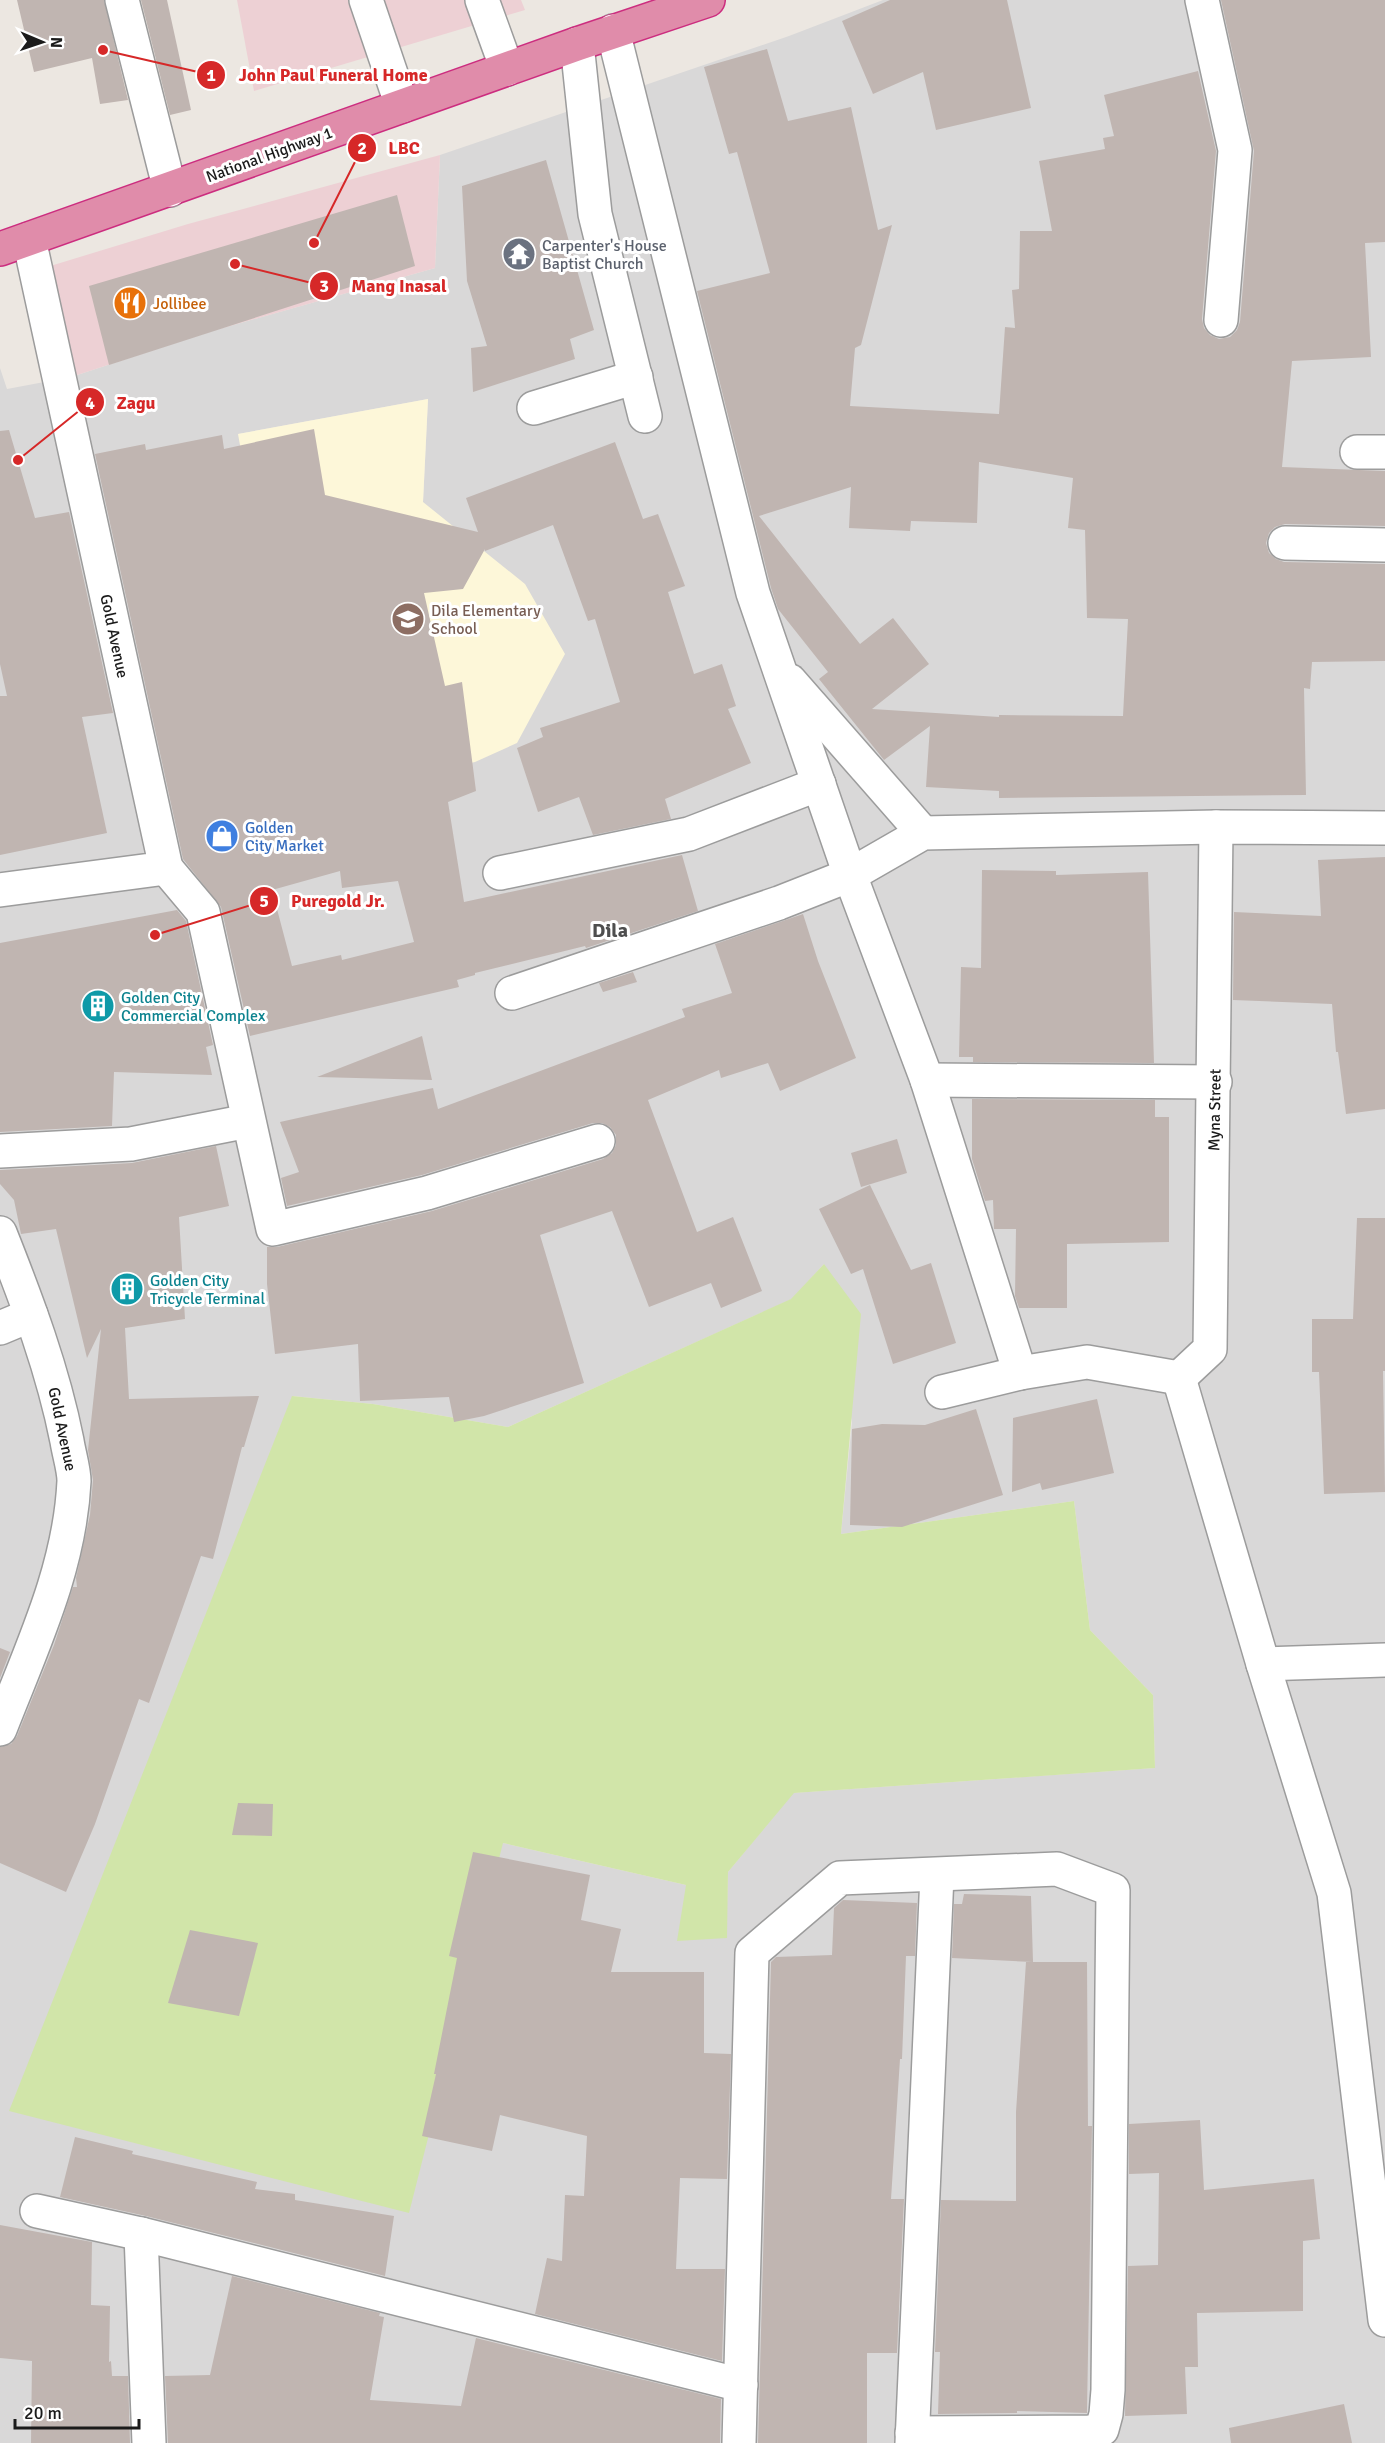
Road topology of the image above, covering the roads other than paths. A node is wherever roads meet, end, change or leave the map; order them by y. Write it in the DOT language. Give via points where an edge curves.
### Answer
graph roads {
  1 [pos="122,0"];
  2 [pos="366,0"];
  3 [pos="482,0"];
  4 [pos="708,0"];
  5 [pos="1202,0"];
  6 [pos="613,32"];
  7 [pos="576,44"];
  8 [pos="507,69"];
  9 [pos="402,106"];
  10 [pos="170,190"];
  11 [pos="15,244"];
  12 [pos="1221,320"];
  13 [pos="636,377"];
  14 [pos="534,408"];
  15 [pos="645,416"];
  16 [pos="1285,543"];
  17 [pos="1385,545"];
  18 [pos="779,669"];
  19 [pos="819,784"];
  20 [pos="1216,827"];
  21 [pos="1385,828"];
  22 [pos="923,833"];
  23 [pos="166,868"];
  24 [pos="500,873"];
  25 [pos="850,875"];
  26 [pos="0,890"];
  27 [pos="512,993"];
  28 [pos="927,1080"];
  29 [pos="1215,1082"];
  30 [pos="248,1121"];
  31 [pos="598,1141"];
  32 [pos="0,1151"];
  33 [pos="0,1233"];
  34 [pos="31,1316"];
  35 [pos="0,1328"];
  36 [pos="1020,1373"];
  37 [pos="1179,1378"];
  38 [pos="942,1392"];
  39 [pos="1385,1660"];
  40 [pos="1263,1664"];
  41 [pos="0,1729"];
  42 [pos="937,1875"];
  43 [pos="37,2211"];
  44 [pos="141,2234"];
  45 [pos="1385,2320"];
  46 [pos="741,2385"];
  47 [pos="912,2438"];
  48 [pos="148,2443"];
  49 [pos="739,2443"];
  1 -- 10 [label="street"];
  2 -- 9 [label="street"];
  3 -- 8 [label="street"];
  4 -- 6 [label="highway, National Highway 1"];
  5 -- 12 [label="street" via="1235,150"];
  6 -- 7 [label="highway, National Highway 1"];
  6 -- 18 [label="street" via="753,593"];
  7 -- 8 [label="highway, National Highway 1"];
  7 -- 13 [label="street" via="595,214"];
  8 -- 9 [label="highway, National Highway 1"];
  9 -- 10 [label="highway, National Highway 1"];
  10 -- 11 [label="highway, National Highway 1"];
  11 -- 23 [label="street, Gold Avenue"];
  13 -- 14 [label="street"];
  13 -- 15 [label="street"];
  16 -- 17 [label="street"];
  18 -- 19 [label="street"];
  18 -- 22 [label="street"];
  19 -- 24 [label="street" via="689,834"];
  19 -- 25 [label="street"];
  20 -- 21 [label="street"];
  20 -- 22 [label="street"];
  20 -- 29 [label="street, Myna Street"];
  22 -- 25 [label="street"];
  23 -- 26 [label="street"];
  23 -- 30 [label="street" via="203,912"];
  25 -- 27 [label="street" via="779,903"];
  25 -- 28 [label="street"];
  28 -- 29 [label="street"];
  28 -- 36 [label="street"];
  29 -- 37 [label="street, Myna Street" via="1210,1349"];
  30 -- 31 [label="street" via="273,1230 427,1193"];
  30 -- 32 [label="street" via="131,1143"];
  33 -- 34 [label="street, Gold Avenue"];
  34 -- 35 [label="street"];
  34 -- 41 [label="street, Gold Avenue" via="59,1402 74,1479 66,1546 50,1601"];
  36 -- 37 [label="street" via="1087,1362"];
  36 -- 38 [label="street"];
  37 -- 40 [label="street"];
  39 -- 40 [label="street"];
  40 -- 45 [label="street" via="1335,1893"];
  42 -- 46 [label="street" via="840,1878 752,1953"];
  42 -- 47 [label="street"];
  42 -- 47 [label="street" via="1057,1869 1113,1890 1108,2390 1102,2430"];
  43 -- 44 [label="street"];
  44 -- 46 [label="street"];
  44 -- 48 [label="street"];
  46 -- 49 [label="street"];
}
